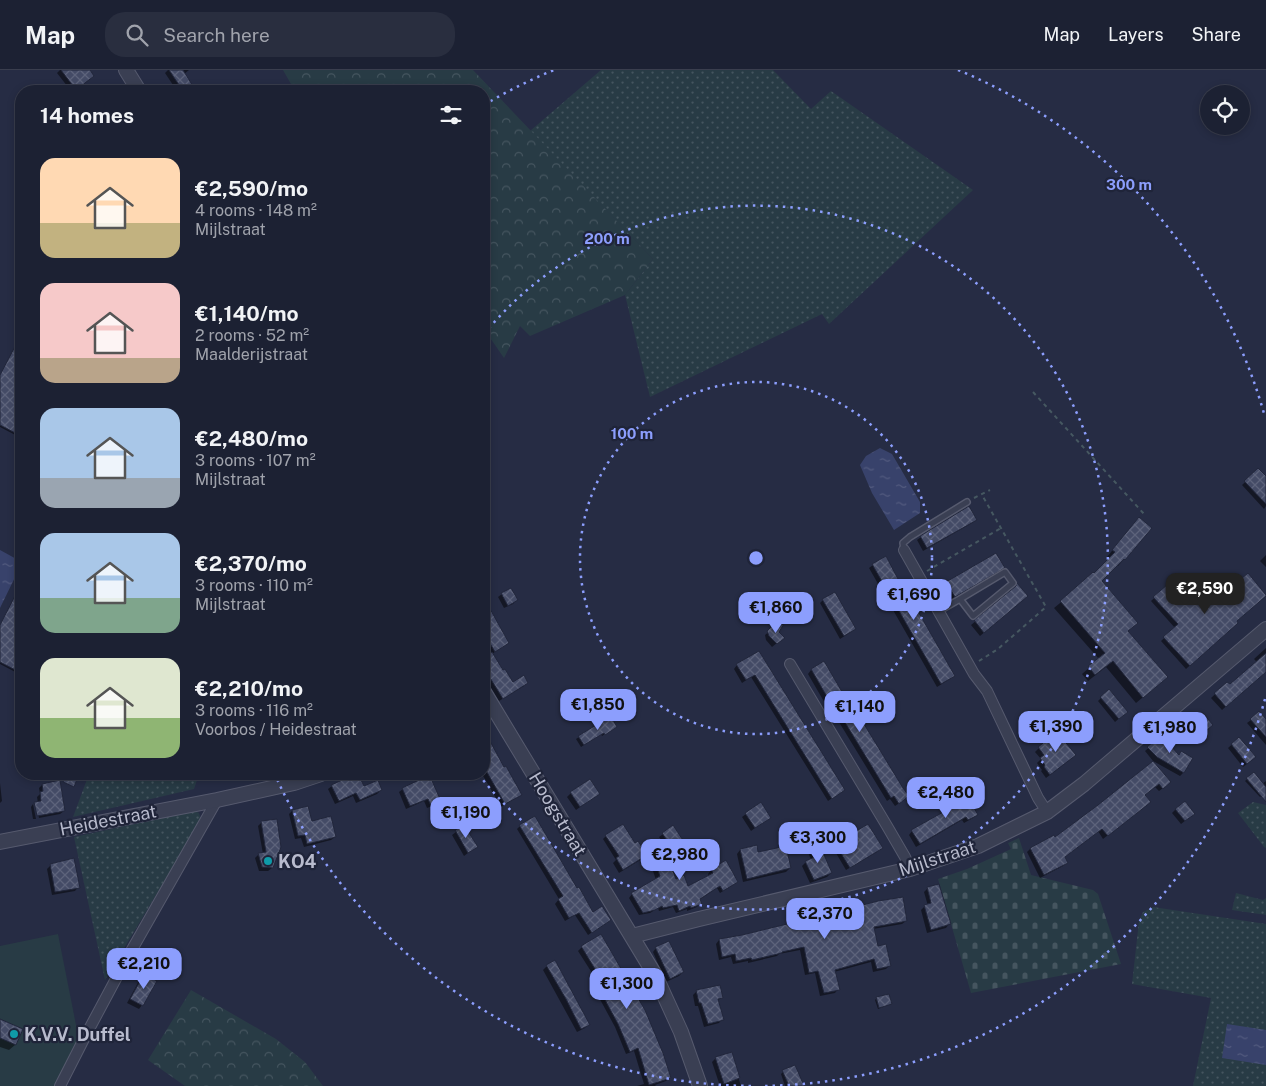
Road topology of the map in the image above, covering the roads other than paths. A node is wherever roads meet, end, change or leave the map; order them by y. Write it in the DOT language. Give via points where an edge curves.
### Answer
graph roads {
  1 [pos="126,70"];
  2 [pos="135,85"];
  3 [pos="967,502"];
  4 [pos="904,550"];
  5 [pos="960,599"];
  6 [pos="939,611"];
  7 [pos="1266,629"];
  8 [pos="790,664"];
  9 [pos="490,706"];
  10 [pos="303,780"];
  11 [pos="216,800"];
  12 [pos="1047,812"];
  13 [pos="0,842"];
  14 [pos="910,868"];
  15 [pos="632,936"];
  16 [pos="60,1086"];
  17 [pos="700,1086"];
  1 -- 2 [label="street"];
  3 -- 4 [label="lane" via="910,537 903,543"];
  4 -- 6 [label="street"];
  5 -- 5 [label="lane" via="973,616 1013,583 1005,572"];
  5 -- 6 [label="lane"];
  6 -- 12 [label="street" via="987,691"];
  7 -- 12 [label="street, Mijlstraat"];
  8 -- 14 [label="street"];
  9 -- 15 [label="street, Hoogstraat"];
  10 -- 11 [label="street, Heidestraat"];
  11 -- 13 [label="street, Heidestraat"];
  11 -- 16 [label="street"];
  12 -- 14 [label="street, Mijlstraat" via="978,846"];
  14 -- 15 [label="street, Mijlstraat"];
  15 -- 17 [label="street, Hoogstraat" via="656,975 673,1012"];
}
